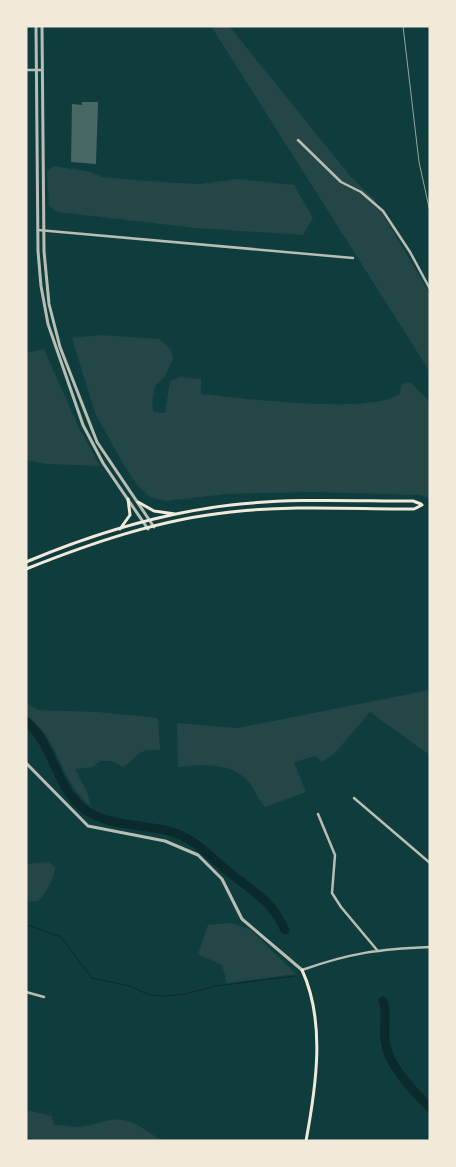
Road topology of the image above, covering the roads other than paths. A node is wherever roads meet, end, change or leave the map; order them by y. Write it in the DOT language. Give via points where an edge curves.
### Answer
graph roads {
  1 [pos="36,26"];
  2 [pos="42,26"];
  3 [pos="26,70"];
  4 [pos="36,70"];
  5 [pos="42,70"];
  6 [pos="298,140"];
  7 [pos="38,230"];
  8 [pos="43,231"];
  9 [pos="353,258"];
  10 [pos="430,288"];
  11 [pos="128,499"];
  12 [pos="138,502"];
  13 [pos="181,514"];
  14 [pos="151,521"];
  15 [pos="145,523"];
  16 [pos="154,527"];
  17 [pos="148,529"];
  18 [pos="119,530"];
  19 [pos="26,562"];
  20 [pos="26,569"];
  21 [pos="26,763"];
  22 [pos="354,798"];
  23 [pos="318,814"];
  24 [pos="430,863"];
  25 [pos="430,947"];
  26 [pos="378,950"];
  27 [pos="302,970"];
  28 [pos="26,992"];
  29 [pos="44,997"];
  30 [pos="306,1141"];
  1 -- 4 [label="street"];
  2 -- 5 [label="street"];
  3 -- 4 [label="street"];
  4 -- 5 [label="street"];
  4 -- 7 [label="street"];
  5 -- 8 [label="street"];
  6 -- 10 [label="street" via="341,182 360,192 383,212"];
  7 -- 8 [label="street"];
  7 -- 11 [label="street" via="41,286 55,349 92,444"];
  8 -- 9 [label="street"];
  8 -- 12 [label="street" via="46,288 60,347 97,442"];
  11 -- 15 [label="street"];
  11 -- 18 [label="main road" via="130,515"];
  12 -- 13 [label="main road" via="154,511"];
  12 -- 14 [label="street"];
  13 -- 14 [label="main road"];
  13 -- 16 [label="main road" via="232,505 279,502 413,501 422,504 414,509 289,508 232,512"];
  14 -- 15 [label="main road"];
  14 -- 16 [label="street"];
  15 -- 17 [label="street"];
  15 -- 18 [label="main road"];
  16 -- 17 [label="main road"];
  17 -- 20 [label="main road"];
  18 -- 19 [label="main road"];
  21 -- 27 [label="street" via="88,826 165,840 198,855 222,879 242,919"];
  22 -- 24 [label="street"];
  23 -- 26 [label="street" via="335,855 332,893 340,907"];
  25 -- 26 [label="street"];
  26 -- 27 [label="street" via="340,957"];
  27 -- 30 [label="main road" via="310,988 315,1057 314,1093"];
  28 -- 29 [label="street"];
}
